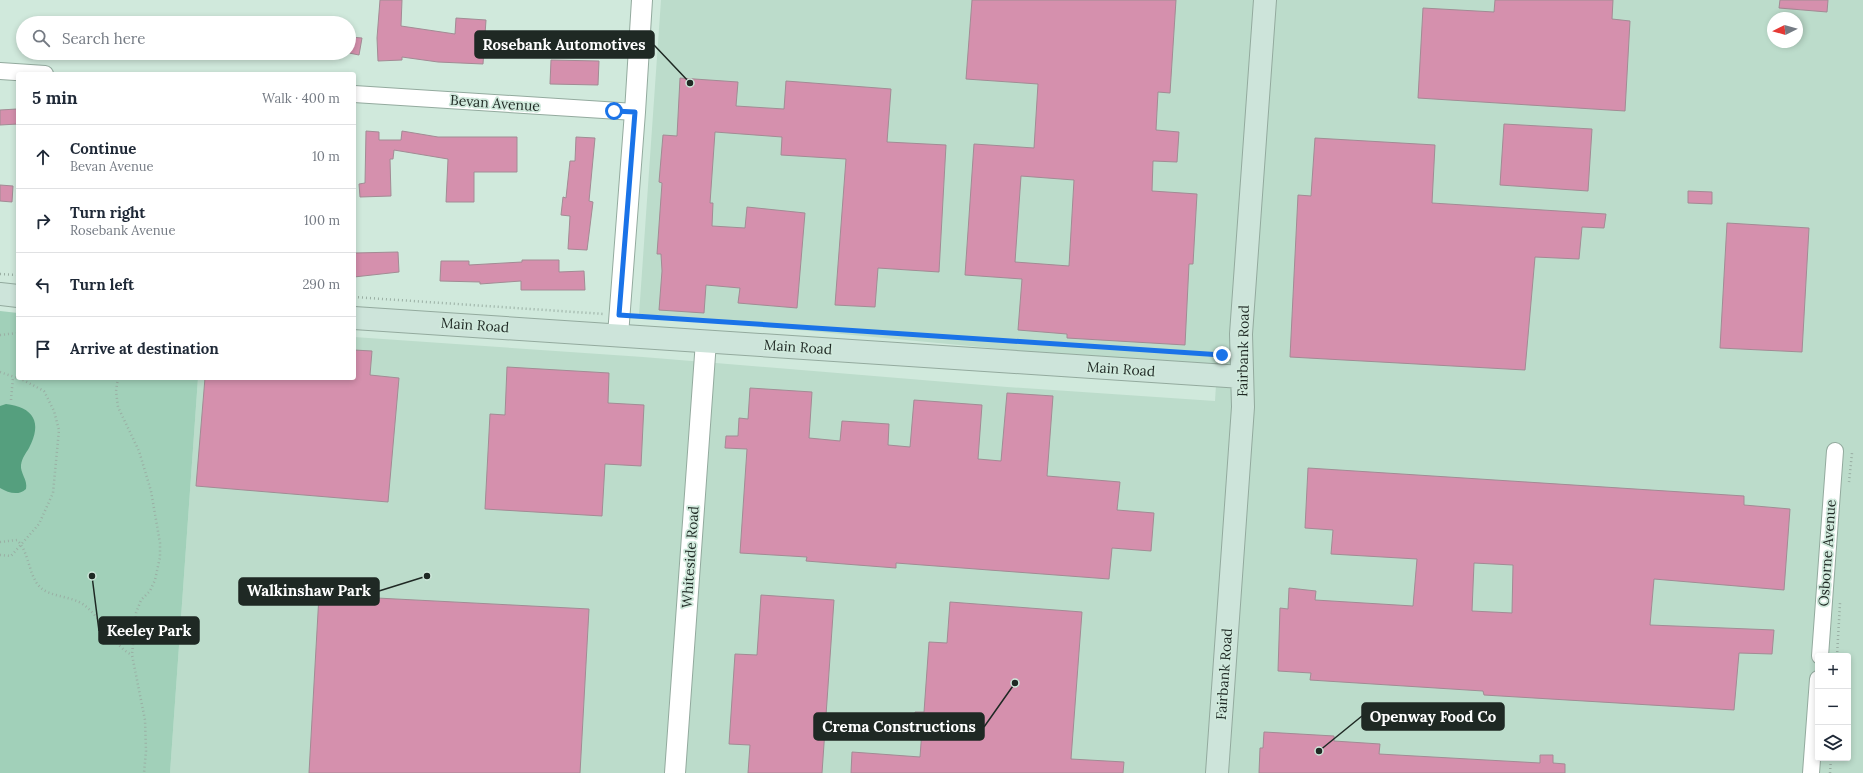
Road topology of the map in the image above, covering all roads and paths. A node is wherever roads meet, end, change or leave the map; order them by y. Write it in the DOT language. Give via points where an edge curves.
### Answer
graph roads {
  1 [pos="642,0"];
  2 [pos="1265,0"];
  3 [pos="0,71"];
  4 [pos="16,72"];
  5 [pos="356,94"];
  6 [pos="635,112"];
  7 [pos="0,274"];
  8 [pos="16,275"];
  9 [pos="0,294"];
  10 [pos="16,296"];
  11 [pos="356,297"];
  12 [pos="356,318"];
  13 [pos="619,325"];
  14 [pos="16,333"];
  15 [pos="0,335"];
  16 [pos="706,341"];
  17 [pos="0,372"];
  18 [pos="16,376"];
  19 [pos="1233,376"];
  20 [pos="23,380"];
  21 [pos="118,380"];
  22 [pos="11,400"];
  23 [pos="1835,451"];
  24 [pos="0,542"];
  25 [pos="22,545"];
  26 [pos="0,555"];
  27 [pos="46,591"];
  28 [pos="45,596"];
  29 [pos="1820,653"];
  30 [pos="132,654"];
  31 [pos="1817,689"];
  32 [pos="1831,761"];
  33 [pos="144,773"];
  34 [pos="675,773"];
  35 [pos="1217,773"];
  36 [pos="1811,773"];
  37 [pos="1830,773"];
  1 -- 6 [label="street"];
  2 -- 19 [label="main road, Fairbank Road" via="1241,334"];
  3 -- 4 [label="street"];
  5 -- 6 [label="street, Bevan Avenue"];
  6 -- 13 [label="street"];
  7 -- 8 [label="path"];
  9 -- 10 [label="main road"];
  11 -- 13 [label="path"];
  12 -- 13 [label="main road, Main Road"];
  13 -- 16 [label="main road, Main Road"];
  13 -- 19 [label="path" via="1222,355"];
  14 -- 15 [label="path"];
  16 -- 19 [label="main road, Main Road"];
  16 -- 34 [label="street, Whiteside Road"];
  17 -- 18 [label="path"];
  18 -- 22 [label="path"];
  19 -- 35 [label="main road, Fairbank Road" via="1243,407"];
  20 -- 25 [label="path" via="44,391 54,410 59,430 53,494 39,524"];
  21 -- 30 [label="path" via="118,407 139,451 151,491 160,543 160,558 155,580 140,600 136,613"];
  23 -- 29 [label="street, Osborne Avenue"];
  24 -- 25 [label="path" via="17,540"];
  25 -- 26 [label="path" via="12,556"];
  25 -- 27 [label="path" via="34,578"];
  27 -- 28 [label="path"];
  27 -- 30 [label="path" via="84,605 124,651"];
  30 -- 33 [label="path" via="145,720"];
  31 -- 36 [label="street"];
  32 -- 37 [label="path"];
}
